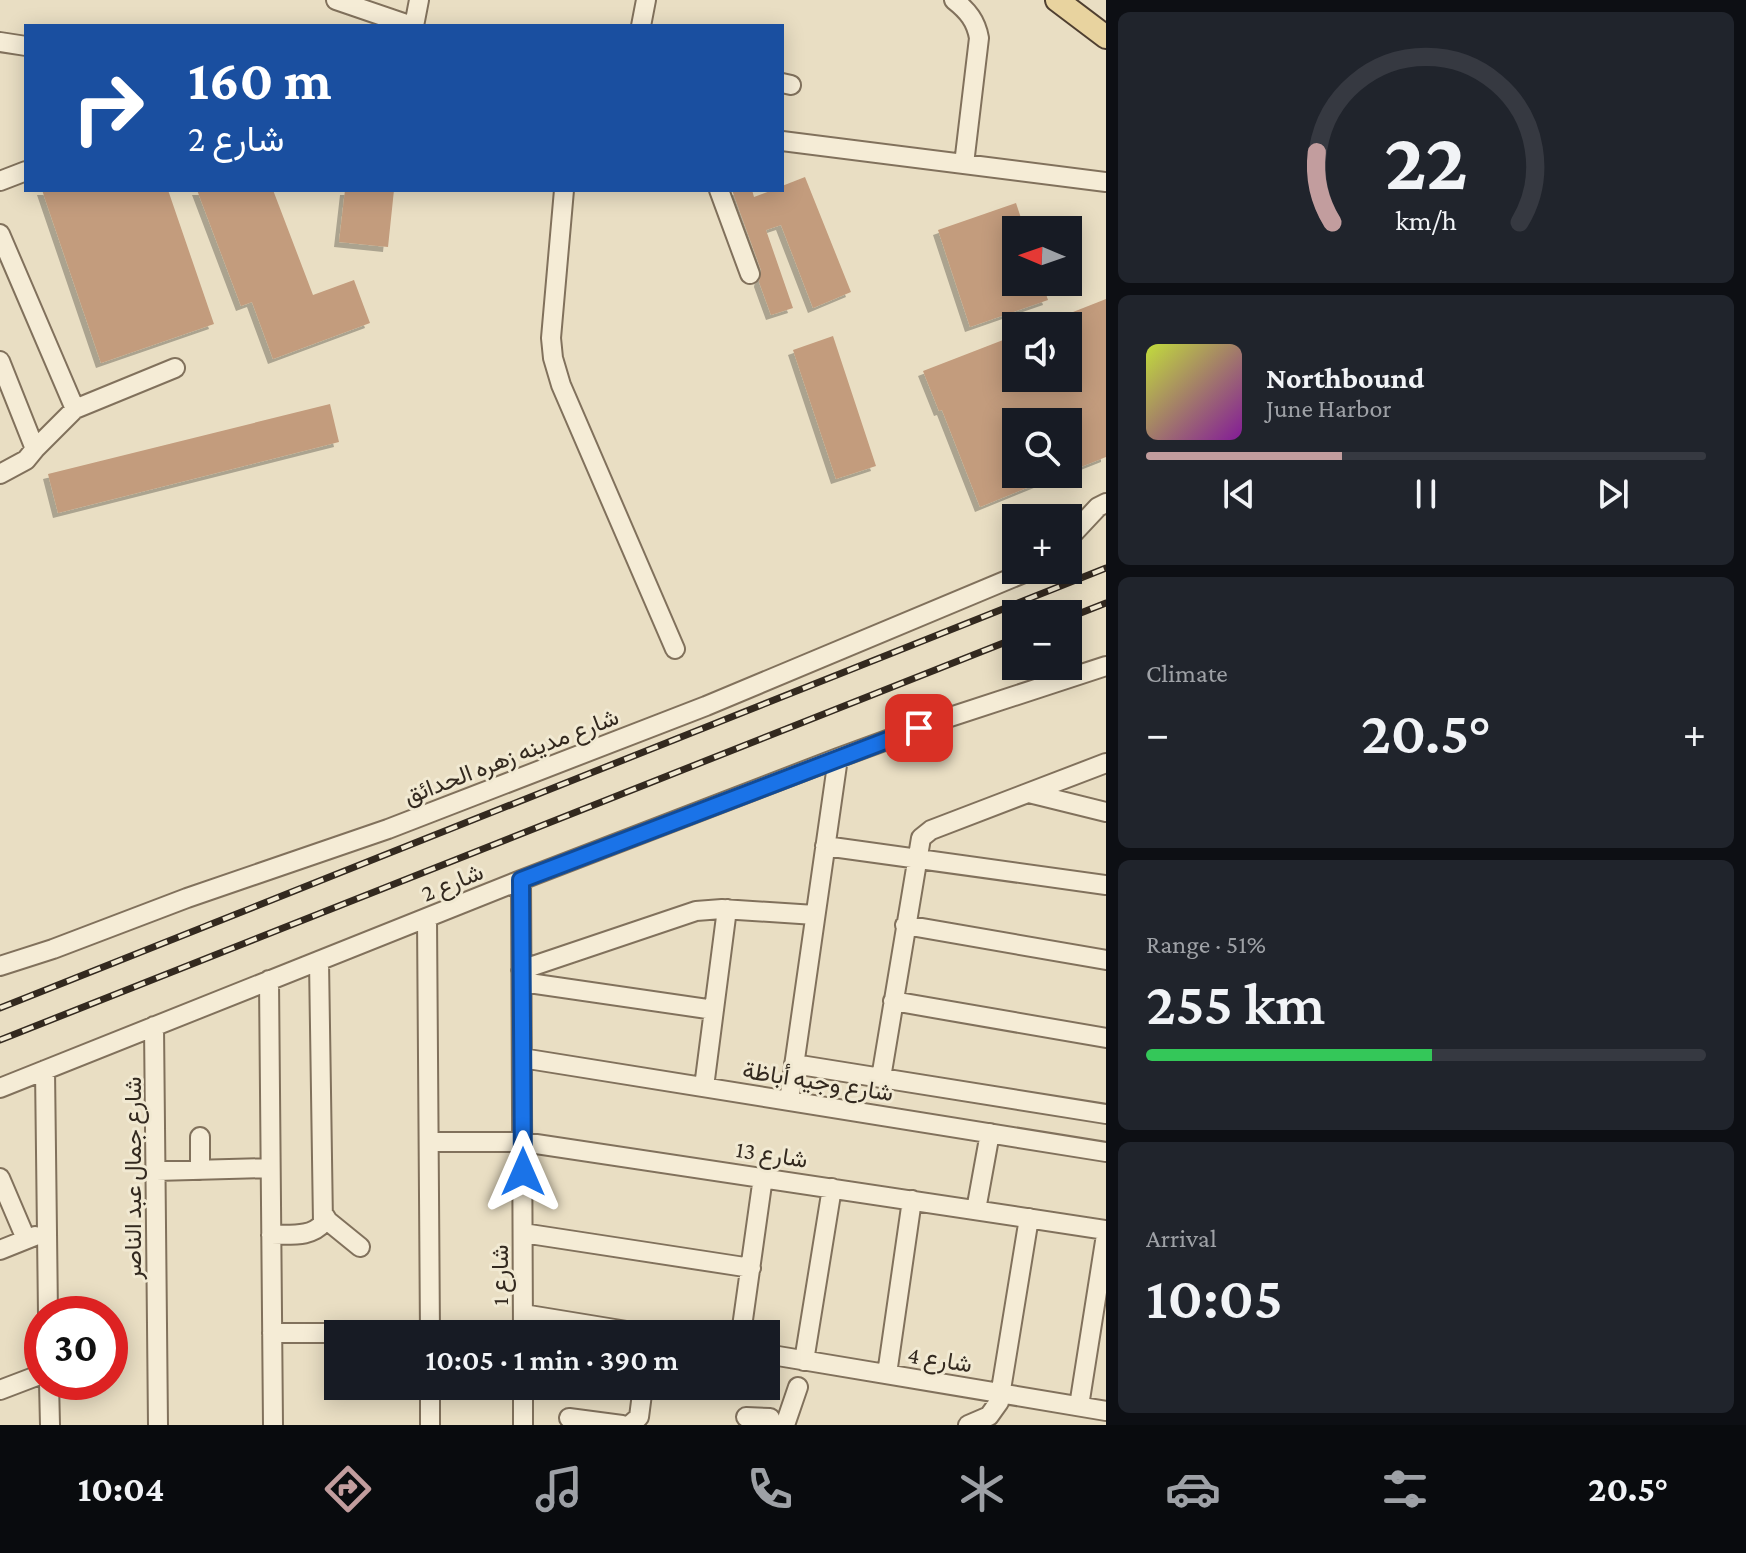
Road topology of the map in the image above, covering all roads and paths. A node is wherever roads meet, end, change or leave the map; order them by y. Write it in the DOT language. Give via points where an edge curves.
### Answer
graph roads {
  1 [pos="336,0"];
  2 [pos="419,0"];
  3 [pos="646,0"];
  4 [pos="954,0"];
  5 [pos="1057,0"];
  6 [pos="407,24"];
  7 [pos="413,24"];
  8 [pos="641,24"];
  9 [pos="1106,37"];
  10 [pos="0,42"];
  11 [pos="24,46"];
  12 [pos="784,141"];
  13 [pos="964,164"];
  14 [pos="24,172"];
  15 [pos="0,181"];
  16 [pos="1106,182"];
  17 [pos="564,192"];
  18 [pos="720,192"];
  19 [pos="0,234"];
  20 [pos="750,274"];
  21 [pos="0,361"];
  22 [pos="175,368"];
  23 [pos="75,409"];
  24 [pos="35,449"];
  25 [pos="0,474"];
  26 [pos="1106,503"];
  27 [pos="1082,524"];
  28 [pos="1002,582"];
  29 [pos="675,649"];
  30 [pos="1106,666"];
  31 [pos="838,758"];
  32 [pos="1106,763"];
  33 [pos="1029,793"];
  34 [pos="1106,812"];
  35 [pos="825,846"];
  36 [pos="916,859"];
  37 [pos="521,880"];
  38 [pos="1106,885"];
  39 [pos="727,909"];
  40 [pos="815,915"];
  41 [pos="427,918"];
  42 [pos="905,925"];
  43 [pos="1106,960"];
  44 [pos="319,961"];
  45 [pos="0,966"];
  46 [pos="522,976"];
  47 [pos="269,980"];
  48 [pos="893,1001"];
  49 [pos="714,1010"];
  50 [pos="154,1026"];
  51 [pos="1106,1038"];
  52 [pos="522,1058"];
  53 [pos="794,1064"];
  54 [pos="45,1070"];
  55 [pos="881,1078"];
  56 [pos="704,1087"];
  57 [pos="0,1088"];
  58 [pos="789,1101"];
  59 [pos="1106,1114"];
  60 [pos="990,1133"];
  61 [pos="200,1137"];
  62 [pos="429,1142"];
  63 [pos="523,1142"];
  64 [pos="1106,1152"];
  65 [pos="270,1168"];
  66 [pos="200,1170"];
  67 [pos="156,1171"];
  68 [pos="763,1177"];
  69 [pos="0,1178"];
  70 [pos="832,1188"];
  71 [pos="912,1200"];
  72 [pos="976,1210"];
  73 [pos="323,1213"];
  74 [pos="1029,1218"];
  75 [pos="47,1232"];
  76 [pos="523,1233"];
  77 [pos="1106,1233"];
  78 [pos="271,1235"];
  79 [pos="26,1239"];
  80 [pos="360,1247"];
  81 [pos="0,1250"];
  82 [pos="751,1268"];
  83 [pos="48,1296"];
  84 [pos="523,1314"];
  85 [pos="430,1320"];
  86 [pos="523,1320"];
  87 [pos="560,1320"];
  88 [pos="743,1320"];
  89 [pos="272,1333"];
  90 [pos="324,1333"];
  91 [pos="780,1357"];
  92 [pos="804,1361"];
  93 [pos="887,1374"];
  94 [pos="24,1381"];
  95 [pos="798,1387"];
  96 [pos="0,1390"];
  97 [pos="1000,1393"];
  98 [pos="49,1400"];
  99 [pos="430,1400"];
  100 [pos="523,1400"];
  101 [pos="641,1400"];
  102 [pos="1079,1406"];
  103 [pos="1106,1411"];
  104 [pos="746,1417"];
  105 [pos="569,1418"];
  106 [pos="50,1425"];
  107 [pos="158,1425"];
  108 [pos="273,1425"];
  109 [pos="430,1425"];
  110 [pos="523,1425"];
  111 [pos="622,1425"];
  112 [pos="630,1425"];
  113 [pos="771,1425"];
  114 [pos="785,1425"];
  115 [pos="968,1425"];
  1 -- 6 [label="street"];
  2 -- 7 [label="street"];
  3 -- 8 [label="street"];
  4 -- 13 [label="street" via="965,8 979,38"];
  5 -- 9 [label="main road"];
  10 -- 11 [label="street"];
  12 -- 13 [label="street"];
  13 -- 16 [label="street"];
  14 -- 15 [label="street"];
  17 -- 29 [label="street" via="553,358"];
  18 -- 20 [label="street"];
  19 -- 23 [label="street"];
  21 -- 24 [label="street"];
  22 -- 23 [label="street"];
  23 -- 24 [label="street"];
  24 -- 25 [label="street"];
  26 -- 27 [label="street"];
  28 -- 45 [label="street, شارع مدينه زهره الحدائق" via="706,706 402,824"];
  30 -- 31 [label="street, شارع 2"];
  31 -- 35 [label="street"];
  31 -- 37 [label="street, شارع 2"];
  32 -- 33 [label="street"];
  33 -- 34 [label="street"];
  33 -- 36 [label="street" via="925,833"];
  35 -- 36 [label="street"];
  35 -- 40 [label="street"];
  36 -- 38 [label="street"];
  36 -- 42 [label="street"];
  37 -- 41 [label="street, شارع 2"];
  37 -- 46 [label="street, شارع 1"];
  39 -- 40 [label="street"];
  39 -- 46 [label="street" via="683,913"];
  39 -- 49 [label="street"];
  40 -- 53 [label="street"];
  41 -- 44 [label="street, شارع 2"];
  41 -- 62 [label="street"];
  42 -- 43 [label="street"];
  42 -- 48 [label="street"];
  44 -- 47 [label="street, شارع 2"];
  44 -- 73 [label="street"];
  46 -- 49 [label="street"];
  46 -- 52 [label="street, شارع 1"];
  47 -- 50 [label="street, شارع 2"];
  47 -- 65 [label="street"];
  48 -- 51 [label="street"];
  48 -- 55 [label="street"];
  49 -- 56 [label="street"];
  50 -- 54 [label="street, شارع 2"];
  50 -- 67 [label="street, شارع جمال عبد الناصر"];
  52 -- 56 [label="street, شارع وجيه أباظة"];
  52 -- 63 [label="street, شارع 1"];
  53 -- 55 [label="street"];
  53 -- 58 [label="street"];
  54 -- 57 [label="street, شارع 2"];
  54 -- 75 [label="street"];
  55 -- 59 [label="street"];
  56 -- 58 [label="street, شارع وجيه أباظة"];
  58 -- 60 [label="street, شارع وجيه أباظة"];
  60 -- 64 [label="street, شارع وجيه أباظة"];
  60 -- 72 [label="street"];
  61 -- 66 [label="street"];
  62 -- 63 [label="street, شارع 13"];
  62 -- 85 [label="street"];
  63 -- 68 [label="street, شارع 13"];
  63 -- 76 [label="street, شارع 1"];
  65 -- 66 [label="street"];
  65 -- 78 [label="street"];
  66 -- 67 [label="street"];
  67 -- 107 [label="street, شارع جمال عبد الناصر"];
  68 -- 70 [label="street, شارع 13"];
  68 -- 82 [label="street"];
  69 -- 79 [label="street"];
  70 -- 71 [label="street, شارع 13"];
  70 -- 92 [label="street"];
  71 -- 72 [label="street, شارع 13"];
  71 -- 93 [label="street"];
  72 -- 74 [label="street, شارع 13"];
  73 -- 78 [label="street" via="317,1230"];
  73 -- 80 [label="street"];
  74 -- 77 [label="street, شارع 13"];
  74 -- 97 [label="street"];
  75 -- 79 [label="street"];
  75 -- 83 [label="street"];
  76 -- 82 [label="street"];
  76 -- 84 [label="street, شارع 1"];
  77 -- 102 [label="street"];
  78 -- 89 [label="street"];
  79 -- 81 [label="street"];
  82 -- 88 [label="street"];
  84 -- 86 [label="street, شارع 1"];
  84 -- 87 [label="street"];
  89 -- 90 [label="street"];
  89 -- 108 [label="street"];
  91 -- 92 [label="street, شارع 4"];
  92 -- 93 [label="street, شارع 4"];
  93 -- 97 [label="street, شارع 4"];
  94 -- 96 [label="street"];
  95 -- 114 [label="street"];
  97 -- 102 [label="street, شارع 4"];
  97 -- 115 [label="street" via="989,1416"];
  98 -- 106 [label="street"];
  99 -- 109 [label="street"];
  100 -- 110 [label="street"];
  101 -- 112 [label="street" via="639,1417"];
  102 -- 103 [label="street, شارع 4"];
  104 -- 113 [label="street" via="770,1418"];
  105 -- 111 [label="street"];
}
